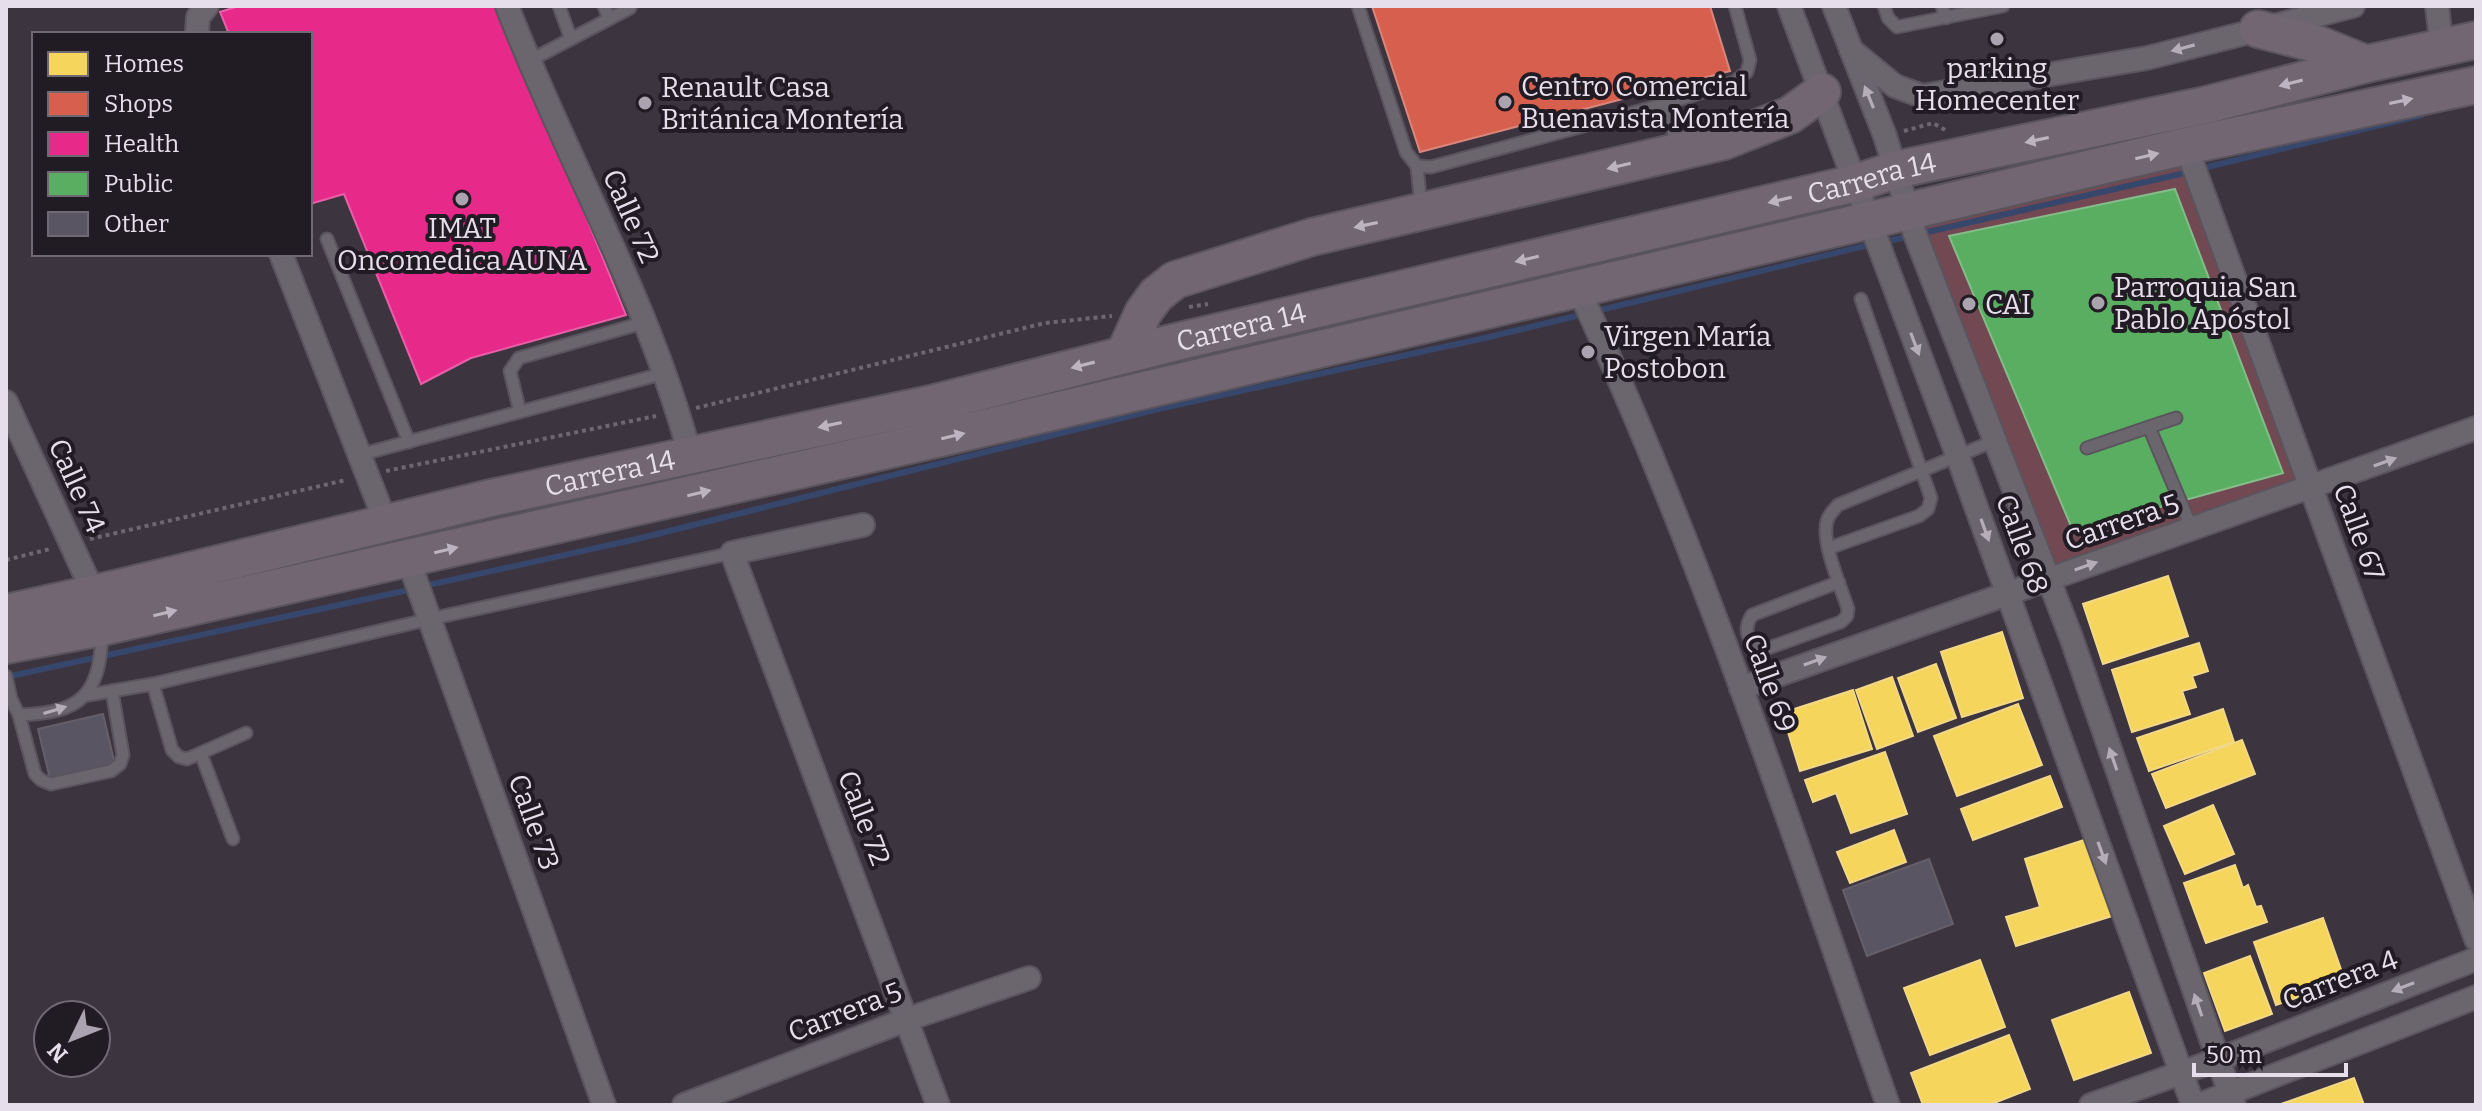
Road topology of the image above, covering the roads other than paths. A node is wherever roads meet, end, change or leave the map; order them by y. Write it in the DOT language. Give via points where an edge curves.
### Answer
graph roads {
  1 [pos="207,6"];
  2 [pos="507,6"];
  3 [pos="559,6"];
  4 [pos="604,6"];
  5 [pos="1358,6"];
  6 [pos="1735,6"];
  7 [pos="1789,6"];
  8 [pos="1834,6"];
  9 [pos="1884,6"];
  10 [pos="2353,6"];
  11 [pos="2437,6"];
  12 [pos="1996,7"];
  13 [pos="630,8"];
  14 [pos="1944,12"];
  15 [pos="609,19"];
  16 [pos="2258,29"];
  17 [pos="196,32"];
  18 [pos="571,39"];
  19 [pos="2459,44"];
  20 [pos="1850,50"];
  21 [pos="528,61"];
  22 [pos="2366,64"];
  23 [pos="1822,92"];
  24 [pos="2473,94"];
  25 [pos="1665,104"];
  26 [pos="1679,152"];
  27 [pos="2189,155"];
  28 [pos="1417,166"];
  29 [pos="1895,170"];
  30 [pos="1856,183"];
  31 [pos="1421,213"];
  32 [pos="1911,223"];
  33 [pos="1873,233"];
  34 [pos="327,239"];
  35 [pos="282,256"];
  36 [pos="1583,298"];
  37 [pos="1861,299"];
  38 [pos="646,322"];
  39 [pos="1124,355"];
  40 [pos="665,373"];
  41 [pos="6,402"];
  42 [pos="520,412"];
  43 [pos="2176,418"];
  44 [pos="2149,427"];
  45 [pos="2476,428"];
  46 [pos="1994,441"];
  47 [pos="409,442"];
  48 [pos="2087,448"];
  49 [pos="359,455"];
  50 [pos="690,455"];
  51 [pos="1958,457"];
  52 [pos="1923,471"];
  53 [pos="2311,489"];
  54 [pos="386,523"];
  55 [pos="863,525"];
  56 [pos="2192,529"];
  57 [pos="1829,548"];
  58 [pos="732,553"];
  59 [pos="410,566"];
  60 [pos="2048,579"];
  61 [pos="1839,582"];
  62 [pos="2008,592"];
  63 [pos="98,611"];
  64 [pos="6,613"];
  65 [pos="427,613"];
  66 [pos="6,645"];
  67 [pos="6,676"];
  68 [pos="153,684"];
  69 [pos="1741,688"];
  70 [pos="112,691"];
  71 [pos="88,695"];
  72 [pos="19,715"];
  73 [pos="246,733"];
  74 [pos="201,754"];
  75 [pos="233,839"];
  76 [pos="2476,939"];
  77 [pos="2476,959"];
  78 [pos="1029,978"];
  79 [pos="2476,997"];
  80 [pos="908,1019"];
  81 [pos="2217,1060"];
  82 [pos="2182,1073"];
  83 [pos="2231,1098"];
  84 [pos="604,1105"];
  85 [pos="684,1105"];
  86 [pos="938,1105"];
  87 [pos="1888,1105"];
  88 [pos="2091,1105"];
  89 [pos="2196,1105"];
  1 -- 17 [label="street" via="198,17"];
  2 -- 21 [label="street, Calle 72"];
  3 -- 18 [label="lane"];
  4 -- 15 [label="lane"];
  5 -- 28 [label="lane" via="1406,152"];
  6 -- 25 [label="lane" via="1750,60 1747,72 1734,82"];
  7 -- 23 [label="street, Calle 68"];
  8 -- 20 [label="street, Calle 68"];
  9 -- 14 [label="lane" via="1897,27"];
  10 -- 16 [label="street"];
  11 -- 19 [label="street"];
  12 -- 14 [label="lane"];
  13 -- 15 [label="lane"];
  15 -- 18 [label="lane"];
  16 -- 20 [label="street, one-way" via="2147,58 1922,96 1895,86"];
  16 -- 22 [label="main road"];
  18 -- 21 [label="lane"];
  19 -- 22 [label="main road, Carrera 14"];
  29 -- 20 [label="street, Calle 68, one-way"];
  21 -- 38 [label="street, Calle 72"];
  22 -- 29 [label="main road, Carrera 14, one-way" via="2206,105"];
  23 -- 26 [label="main road" via="1790,115"];
  23 -- 30 [label="street, Calle 68"];
  27 -- 24 [label="main road, Carrera 14, one-way"];
  25 -- 26 [label="lane"];
  25 -- 28 [label="lane" via="1431,167"];
  26 -- 31 [label="main road, one-way"];
  32 -- 27 [label="main road, Carrera 14, one-way"];
  27 -- 53 [label="street, Calle 67"];
  28 -- 31 [label="lane"];
  29 -- 30 [label="main road, Carrera 14"];
  29 -- 32 [label="street, Calle 68"];
  30 -- 33 [label="street, Calle 68"];
  30 -- 39 [label="main road, Carrera 14, one-way"];
  31 -- 39 [label="main road, one-way" via="1312,237 1175,280 1143,313"];
  32 -- 33 [label="main road, Carrera 14"];
  32 -- 46 [label="street, Calle 68"];
  33 -- 36 [label="main road, Carrera 14"];
  33 -- 51 [label="street, Calle 68, one-way"];
  34 -- 47 [label="lane"];
  35 -- 49 [label="street"];
  59 -- 36 [label="main road, Carrera 14, one-way" via="961,434"];
  36 -- 69 [label="street, Calle 69" via="1619,375"];
  37 -- 52 [label="lane"];
  38 -- 40 [label="street, Calle 72"];
  38 -- 42 [label="lane" via="519,358 510,371"];
  39 -- 50 [label="main road, Carrera 14, one-way" via="935,403"];
  40 -- 42 [label="lane"];
  40 -- 50 [label="street, Calle 72"];
  41 -- 63 [label="street, Calle 74"];
  42 -- 47 [label="lane"];
  43 -- 44 [label="lane"];
  44 -- 48 [label="lane"];
  44 -- 56 [label="lane"];
  53 -- 45 [label="street, Carrera 5, one-way"];
  46 -- 51 [label="lane"];
  46 -- 60 [label="street, Calle 68"];
  47 -- 49 [label="lane"];
  49 -- 54 [label="street"];
  50 -- 54 [label="main road, Carrera 14"];
  51 -- 52 [label="lane"];
  51 -- 62 [label="street, Calle 68, one-way"];
  52 -- 57 [label="lane" via="1838,505 1828,517"];
  52 -- 57 [label="lane" via="1931,498 1928,509"];
  53 -- 56 [label="street, Carrera 5"];
  53 -- 76 [label="street, Calle 67"];
  54 -- 63 [label="main road, Carrera 14"];
  55 -- 58 [label="street"];
  60 -- 56 [label="street, Carrera 5, one-way"];
  57 -- 61 [label="lane"];
  58 -- 65 [label="lane"];
  58 -- 80 [label="street, Calle 72"];
  63 -- 59 [label="main road, Carrera 14, one-way"];
  59 -- 65 [label="street, Calle 73"];
  60 -- 62 [label="street, Carrera 5"];
  81 -- 60 [label="street, Calle 68, one-way"];
  61 -- 61 [label="lane" via="1848,609 1841,622 1763,650 1753,645 1747,635 1752,615"];
  69 -- 62 [label="street, Carrera 5, one-way"];
  62 -- 82 [label="street, Calle 68, one-way"];
  63 -- 64 [label="main road, Carrera 14"];
  63 -- 66 [label="main road, Carrera 14"];
  63 -- 71 [label="lane" via="99,660"];
  65 -- 68 [label="lane"];
  65 -- 84 [label="street, Calle 73"];
  67 -- 72 [label="lane"];
  68 -- 70 [label="lane"];
  68 -- 74 [label="lane" via="172,750 187,759"];
  69 -- 87 [label="street, Calle 69"];
  70 -- 71 [label="lane"];
  70 -- 72 [label="lane" via="123,755 111,771 51,784 41,780"];
  72 -- 71 [label="lane, one-way" via="45,714"];
  73 -- 74 [label="lane"];
  74 -- 75 [label="lane"];
  77 -- 81 [label="street, Carrera 4, one-way"];
  78 -- 80 [label="street, Carrera 5"];
  79 -- 83 [label="street"];
  80 -- 85 [label="street, Carrera 5"];
  80 -- 86 [label="street, Calle 72"];
  81 -- 82 [label="street, Carrera 4"];
  81 -- 83 [label="street, Calle 68"];
  82 -- 88 [label="street, Carrera 4"];
  82 -- 89 [label="street, Calle 68"];
  83 -- 89 [label="street"];
}
